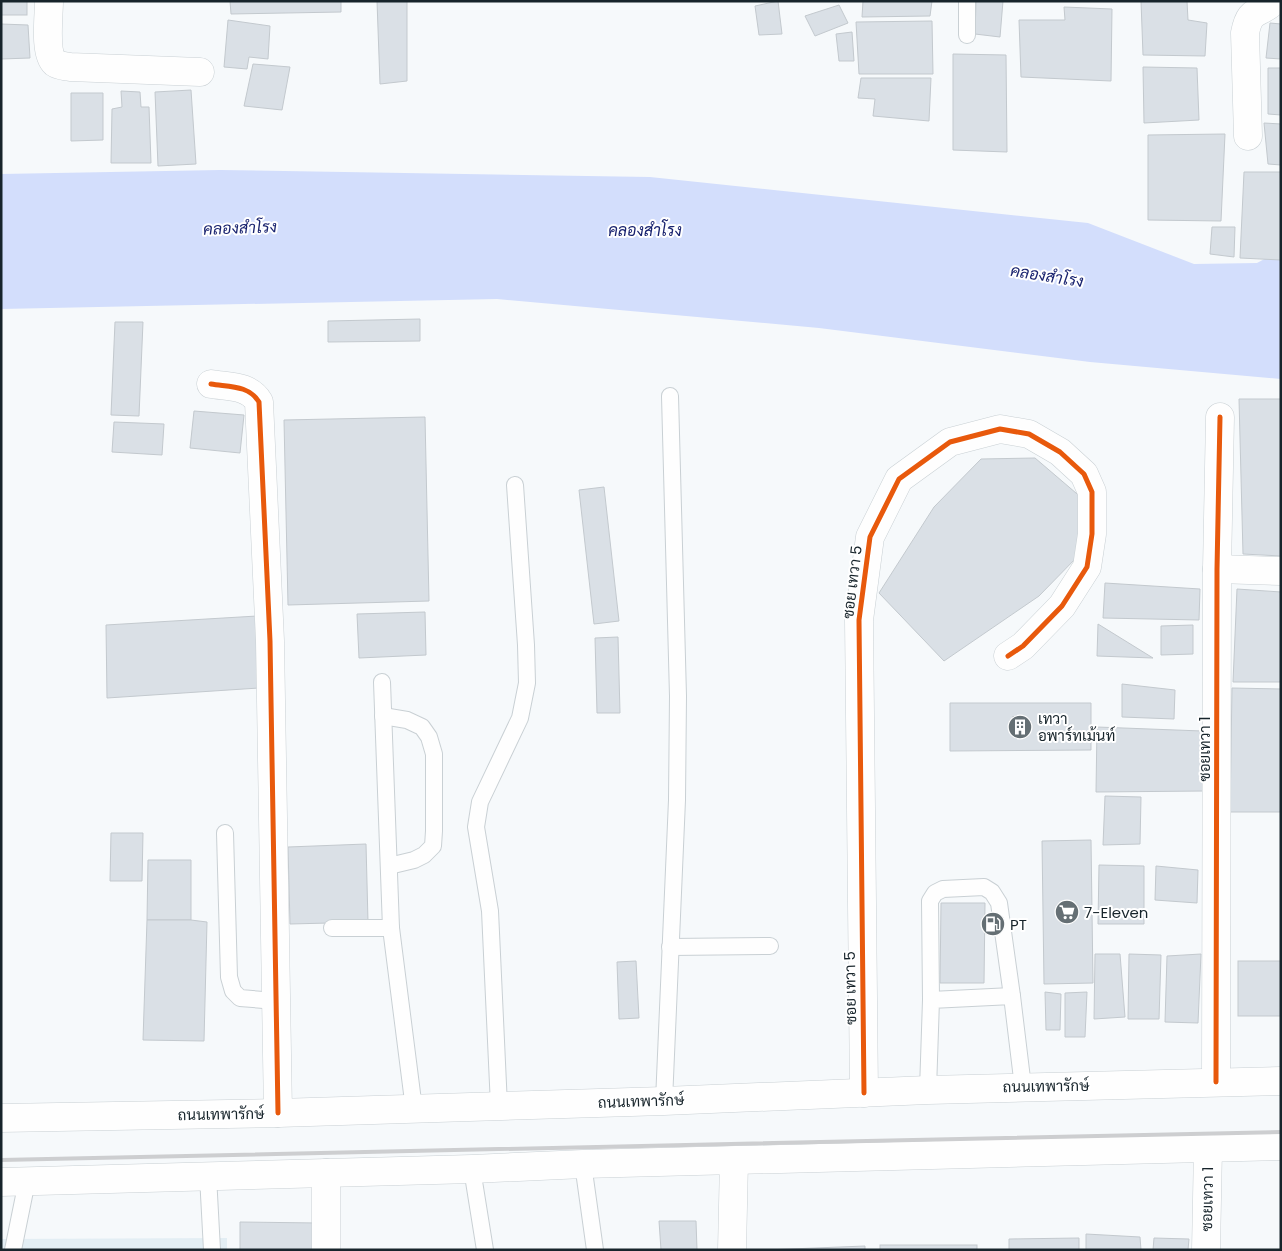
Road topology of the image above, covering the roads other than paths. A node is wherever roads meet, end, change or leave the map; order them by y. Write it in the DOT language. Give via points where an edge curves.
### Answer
graph roads {
  1 [pos="49,1"];
  2 [pos="967,1"];
  3 [pos="1274,1"];
  4 [pos="966,35"];
  5 [pos="200,72"];
  6 [pos="1248,136"];
  7 [pos="211,384"];
  8 [pos="670,396"];
  9 [pos="1220,417"];
  10 [pos="515,485"];
  11 [pos="1217,568"];
  12 [pos="1281,571"];
  13 [pos="1008,656"];
  14 [pos="382,682"];
  15 [pos="383,716"];
  16 [pos="225,833"];
  17 [pos="389,866"];
  18 [pos="332,928"];
  19 [pos="391,928"];
  20 [pos="770,946"];
  21 [pos="670,947"];
  22 [pos="1012,996"];
  23 [pos="931,1000"];
  24 [pos="276,1001"];
  25 [pos="1281,1081"];
  26 [pos="1216,1082"];
  27 [pos="1024,1087"];
  28 [pos="928,1090"];
  29 [pos="864,1092"];
  30 [pos="664,1101"];
  31 [pos="499,1106"];
  32 [pos="414,1109"];
  33 [pos="278,1113"];
  34 [pos="1,1118"];
  35 [pos="1281,1146"];
  36 [pos="1208,1148"];
  37 [pos="734,1161"];
  38 [pos="583,1164"];
  39 [pos="472,1169"];
  40 [pos="326,1173"];
  41 [pos="208,1176"];
  42 [pos="14,1181"];
  43 [pos="13,1250"];
  44 [pos="212,1250"];
  45 [pos="326,1250"];
  46 [pos="485,1250"];
  47 [pos="595,1250"];
  48 [pos="732,1250"];
  49 [pos="1206,1250"];
  1 -- 5 [label="street" via="48,45 50,57 56,64"];
  2 -- 4 [label="lane"];
  3 -- 6 [label="street" via="1247,20"];
  7 -- 24 [label="street" via="244,389 254,393 259,402 270,641"];
  8 -- 21 [label="lane" via="678,696"];
  9 -- 11 [label="street, ซอยเทวา 1"];
  10 -- 31 [label="lane" via="527,682 520,718 480,802 476,827 490,911"];
  11 -- 12 [label="street"];
  11 -- 26 [label="street, ซอยเทวา 1"];
  13 -- 29 [label="street, ซอย เทวา 5" via="1023,646 1062,606 1087,567 1092,534 1092,492 1084,474 1060,452 1029,434 1000,429 950,442 899,479 870,537 859,620"];
  14 -- 15 [label="lane"];
  15 -- 17 [label="lane"];
  15 -- 17 [label="lane" via="407,720 422,727 434,754 432,846 414,860"];
  16 -- 24 [label="lane" via="229,977 233,991 240,998"];
  17 -- 19 [label="lane"];
  18 -- 19 [label="lane"];
  19 -- 32 [label="lane"];
  20 -- 21 [label="lane"];
  21 -- 30 [label="lane"];
  22 -- 23 [label="lane"];
  22 -- 23 [label="lane" via="999,903 992,892 984,887 942,889 930,901"];
  22 -- 27 [label="lane"];
  23 -- 28 [label="lane"];
  24 -- 33 [label="street"];
  25 -- 26 [label="street, ถนนเทพารักษ์"];
  26 -- 27 [label="street, ถนนเทพารักษ์"];
  27 -- 28 [label="street, ถนนเทพารักษ์"];
  28 -- 29 [label="street, ถนนเทพารักษ์"];
  29 -- 30 [label="street, ถนนเทพารักษ์"];
  30 -- 31 [label="street, ถนนเทพารักษ์"];
  31 -- 32 [label="street, ถนนเทพารักษ์"];
  32 -- 33 [label="street, ถนนเทพารักษ์"];
  33 -- 34 [label="street, ถนนเทพารักษ์"];
  35 -- 36 [label="street"];
  36 -- 37 [label="street"];
  36 -- 49 [label="street, ซอยเทวา 1"];
  37 -- 38 [label="street"];
  37 -- 48 [label="street"];
  38 -- 39 [label="street"];
  38 -- 47 [label="lane"];
  39 -- 40 [label="street"];
  39 -- 46 [label="lane"];
  40 -- 41 [label="street"];
  40 -- 45 [label="street"];
  41 -- 42 [label="street"];
  41 -- 44 [label="lane"];
  42 -- 43 [label="lane"];
}
